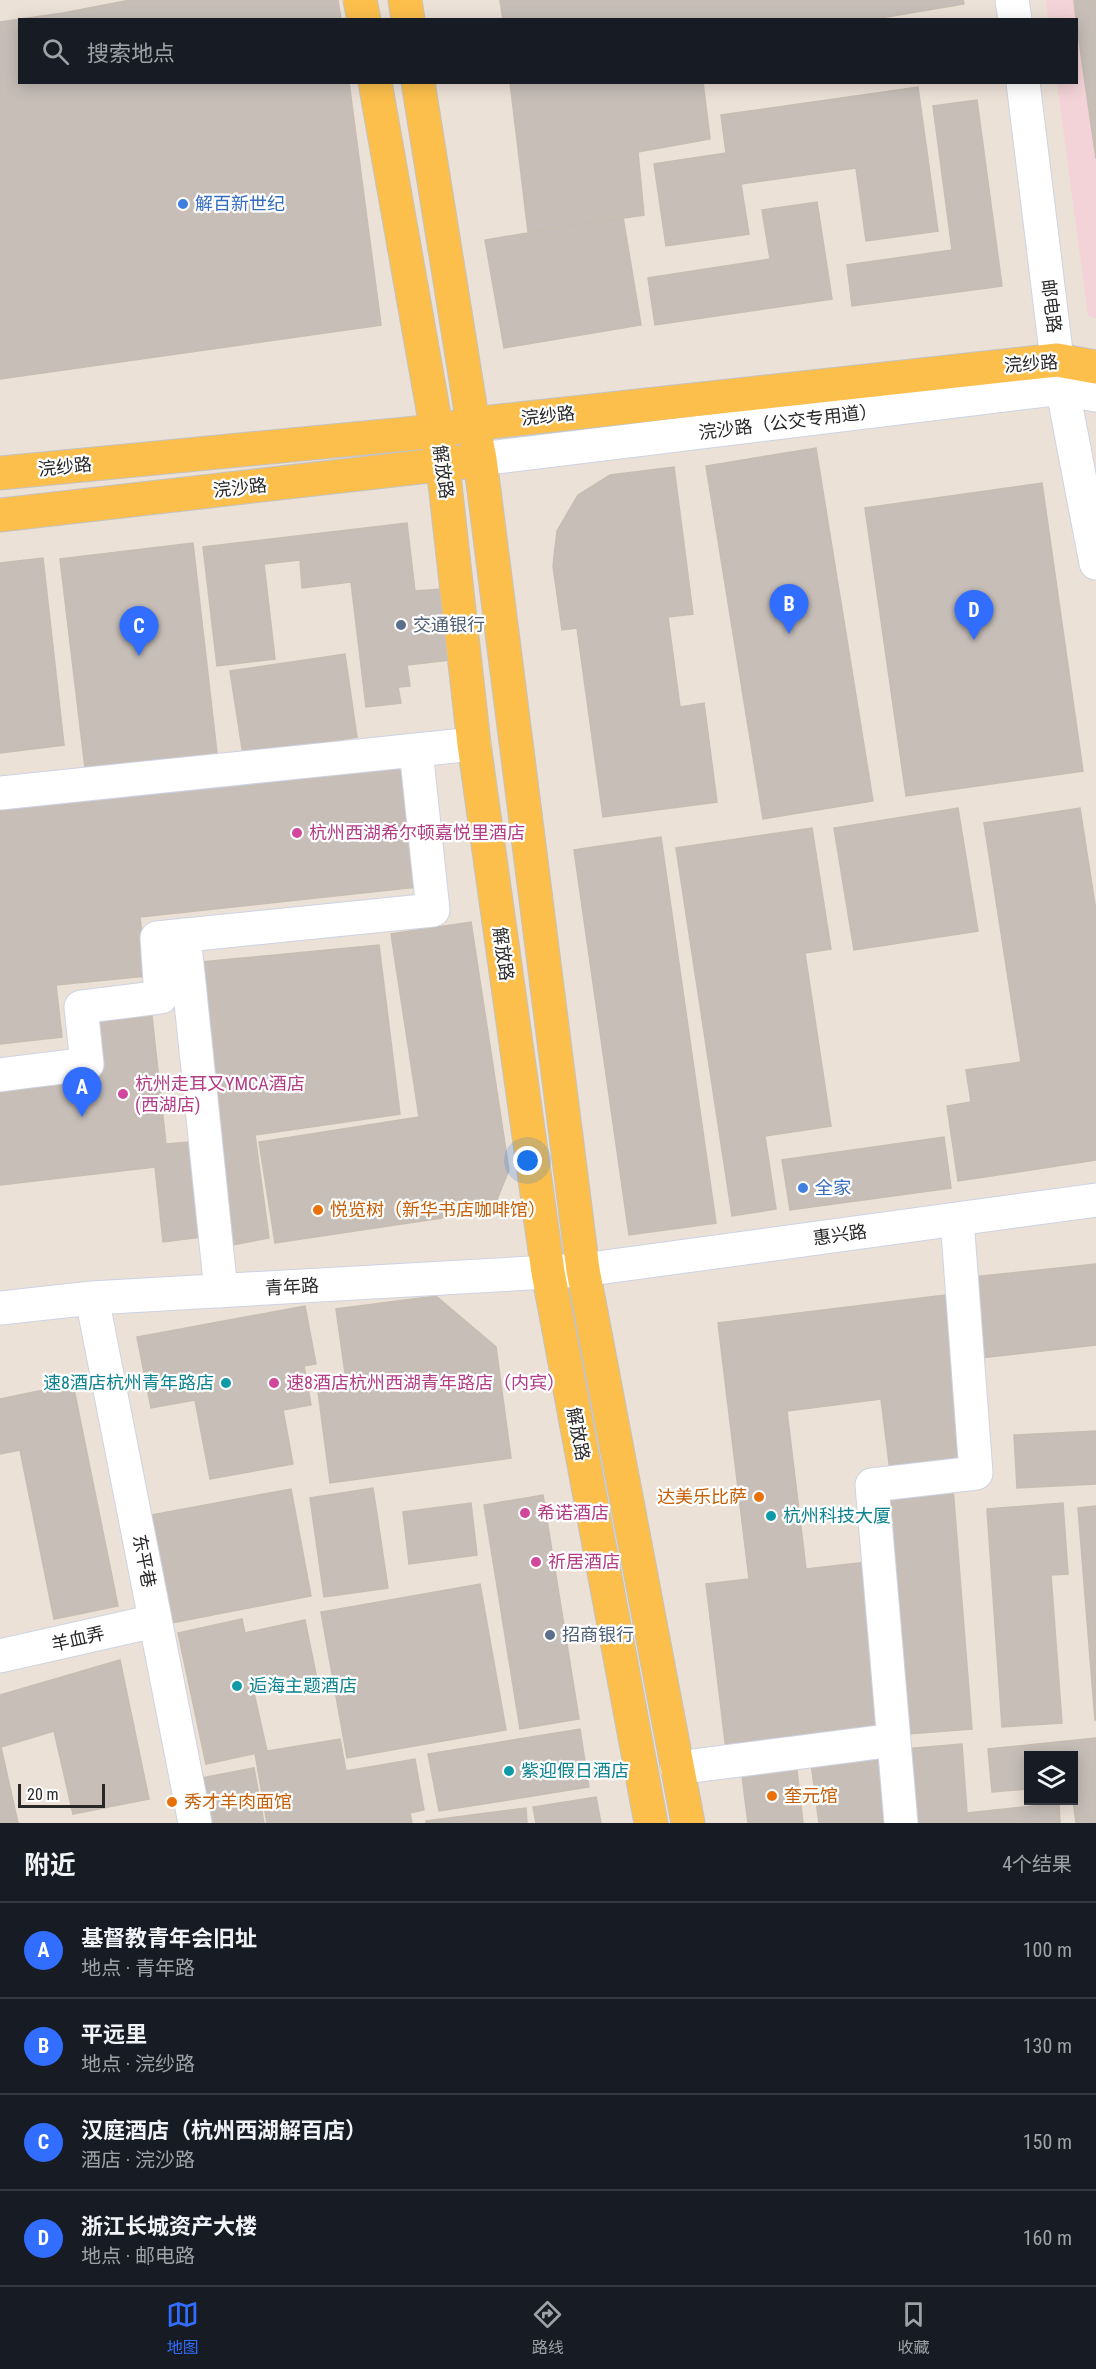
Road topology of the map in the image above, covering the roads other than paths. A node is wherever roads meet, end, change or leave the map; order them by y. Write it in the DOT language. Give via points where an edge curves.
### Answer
graph roads {
  1 [pos="360,0"];
  2 [pos="405,0"];
  3 [pos="1012,0"];
  4 [pos="364,18"];
  5 [pos="408,18"];
  6 [pos="1015,18"];
  7 [pos="375,84"];
  8 [pos="418,84"];
  9 [pos="1023,84"];
  10 [pos="1096,367"];
  11 [pos="1060,374"];
  12 [pos="1096,395"];
  13 [pos="473,424"];
  14 [pos="437,431"];
  15 [pos="480,459"];
  16 [pos="443,466"];
  17 [pos="0,473"];
  18 [pos="0,515"];
  19 [pos="1096,563"];
  20 [pos="474,744"];
  21 [pos="416,750"];
  22 [pos="0,793"];
  23 [pos="184,935"];
  24 [pos="0,1075"];
  25 [pos="1096,1200"];
  26 [pos="957,1219"];
  27 [pos="583,1270"];
  28 [pos="548,1272"];
  29 [pos="221,1291"];
  30 [pos="92,1298"];
  31 [pos="0,1308"];
  32 [pos="156,1621"];
  33 [pos="0,1656"];
  34 [pos="894,1740"];
  35 [pos="677,1768"];
  36 [pos="195,1823"];
  37 [pos="651,1823"];
  38 [pos="688,1823"];
  39 [pos="901,1823"];
  1 -- 4 [label="main road"];
  2 -- 5 [label="main road"];
  3 -- 6 [label="street"];
  7 -- 14 [label="main road, 解放路"];
  8 -- 13 [label="main road, 解放路"];
  9 -- 11 [label="street, 邮电路"];
  10 -- 11 [label="main road, 浣纱路"];
  11 -- 12 [label="street, 浣沙路（公交专用道）"];
  11 -- 13 [label="main road, 浣纱路"];
  11 -- 15 [label="street, 浣沙路（公交专用道）"];
  11 -- 19 [label="street, 邮电路"];
  13 -- 14 [label="main road, 浣纱路"];
  13 -- 15 [label="main road, 解放路"];
  14 -- 16 [label="main road, 解放路"];
  14 -- 17 [label="main road, 浣纱路"];
  15 -- 16 [label="main road, 浣沙路"];
  15 -- 27 [label="main road, 解放路"];
  16 -- 18 [label="main road, 浣沙路"];
  16 -- 20 [label="main road, 解放路"];
  20 -- 21 [label="street"];
  20 -- 28 [label="main road, 解放路"];
  21 -- 22 [label="street"];
  21 -- 23 [label="street" via="433,910"];
  23 -- 24 [label="street" via="157,938 161,997 81,1007 87,1064"];
  23 -- 29 [label="street"];
  25 -- 26 [label="street, 惠兴路"];
  26 -- 27 [label="street, 惠兴路"];
  26 -- 34 [label="street" via="976,1473 872,1485"];
  27 -- 28 [label="street, 青年路"];
  27 -- 35 [label="main road, 解放路"];
  28 -- 29 [label="street, 青年路"];
  28 -- 37 [label="main road, 解放路"];
  29 -- 30 [label="street, 青年路"];
  30 -- 31 [label="street, 青年路"];
  30 -- 32 [label="street, 东平巷"];
  32 -- 33 [label="street, 羊血弄"];
  32 -- 36 [label="street, 东平巷"];
  34 -- 35 [label="street"];
  34 -- 39 [label="street"];
  35 -- 38 [label="main road, 解放路"];
}
